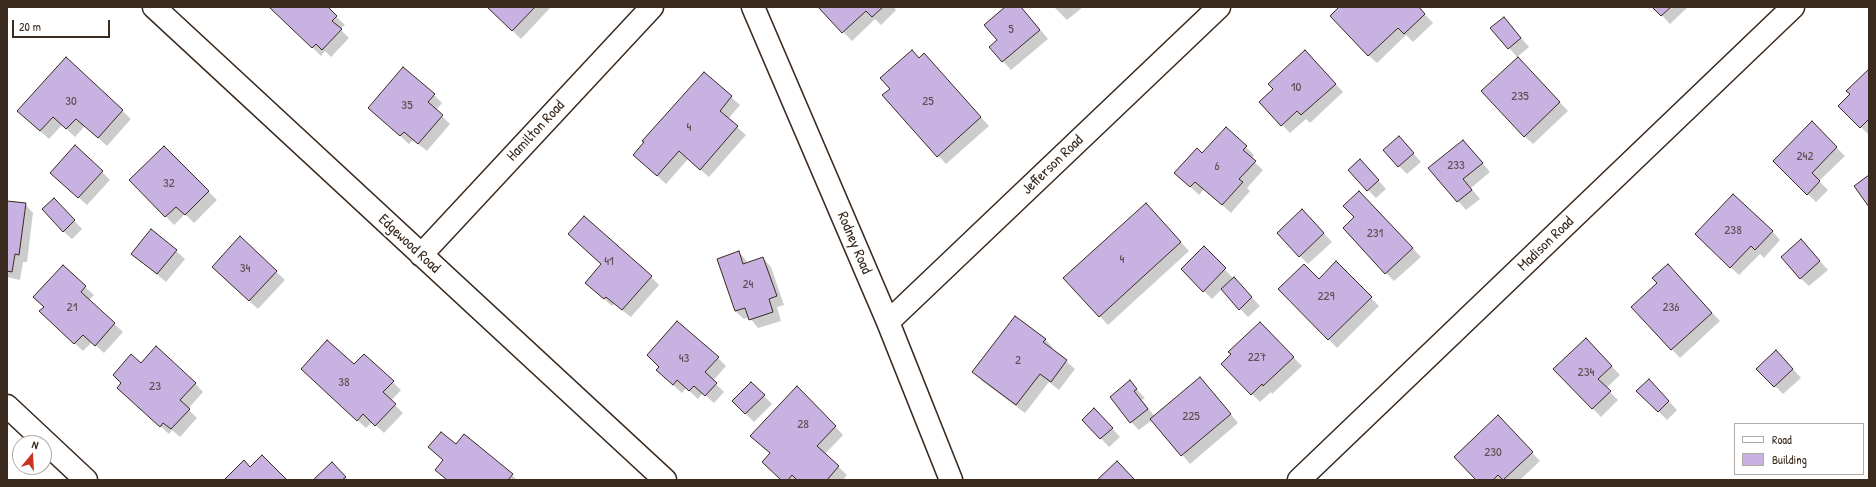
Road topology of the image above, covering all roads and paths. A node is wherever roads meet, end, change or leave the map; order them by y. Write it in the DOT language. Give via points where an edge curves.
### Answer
graph roads {
  1 [pos="154,7"];
  2 [pos="652,7"];
  3 [pos="753,7"];
  4 [pos="1219,7"];
  5 [pos="1793,7"];
  6 [pos="421,255"];
  7 [pos="888,322"];
  8 [pos="7,406"];
  9 [pos="86,480"];
  10 [pos="665,480"];
  11 [pos="951,480"];
  12 [pos="1299,480"];
  1 -- 6 [label="street, Edgewood Road"];
  2 -- 6 [label="street, Hamilton Road"];
  3 -- 7 [label="street, Rodney Road"];
  4 -- 7 [label="street, Jefferson Road"];
  5 -- 12 [label="street, Madison Road"];
  6 -- 10 [label="street, Edgewood Road"];
  7 -- 11 [label="street, Rodney Road"];
  8 -- 9 [label="street"];
}
